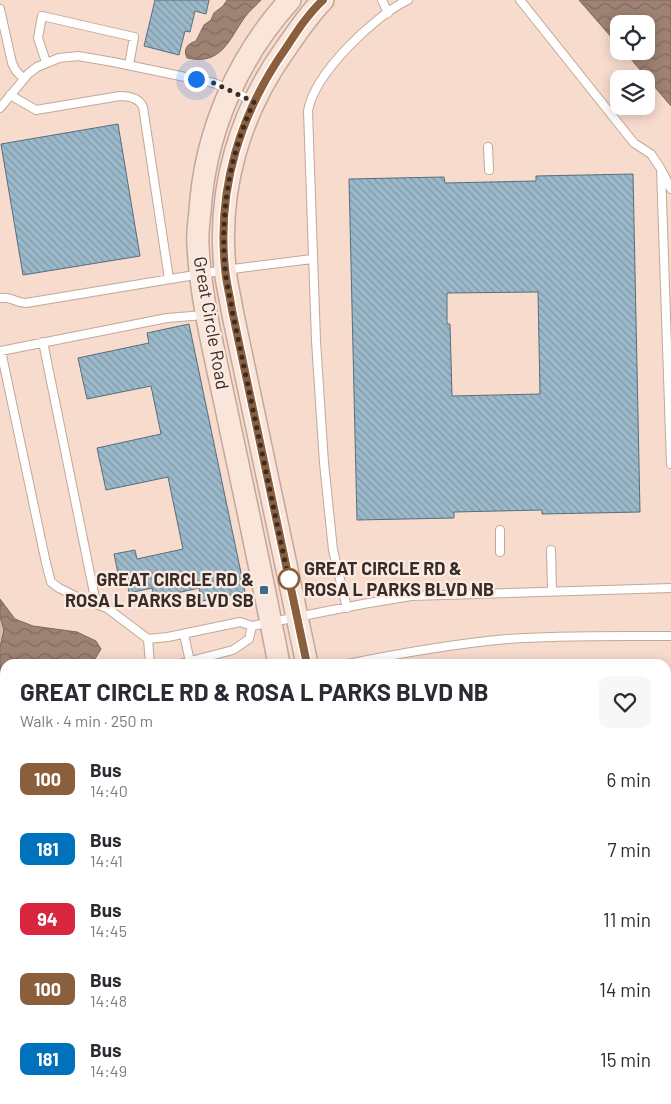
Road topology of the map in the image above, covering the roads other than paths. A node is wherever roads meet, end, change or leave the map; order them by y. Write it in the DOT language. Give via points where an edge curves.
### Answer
graph roads {
  1 [pos="290,0"];
  2 [pos="323,0"];
  3 [pos="382,0"];
  4 [pos="408,0"];
  5 [pos="520,0"];
  6 [pos="0,9"];
  7 [pos="388,13"];
  8 [pos="46,62"];
  9 [pos="129,65"];
  10 [pos="24,79"];
  11 [pos="230,91"];
  12 [pos="10,95"];
  13 [pos="254,102"];
  14 [pos="0,108"];
  15 [pos="488,147"];
  16 [pos="661,169"];
  17 [pos="489,170"];
  18 [pos="671,189"];
  19 [pos="312,259"];
  20 [pos="225,270"];
  21 [pos="200,274"];
  22 [pos="169,279"];
  23 [pos="0,298"];
  24 [pos="207,314"];
  25 [pos="43,342"];
  26 [pos="671,464"];
  27 [pos="500,530"];
  28 [pos="551,550"];
  29 [pos="500,552"];
  30 [pos="671,588"];
  31 [pos="552,591"];
  32 [pos="96,603"];
  33 [pos="347,608"];
  34 [pos="297,618"];
  35 [pos="262,625"];
  36 [pos="184,634"];
  37 [pos="671,636"];
  38 [pos="148,640"];
  39 [pos="150,659"];
  40 [pos="189,659"];
  41 [pos="201,659"];
  42 [pos="277,659"];
  43 [pos="306,659"];
  44 [pos="375,659"];
  1 -- 11 [label="street, Great Circle Road" via="257,41"];
  2 -- 13 [label="street, Great Circle Road" via="271,69"];
  3 -- 7 [label="lane"];
  4 -- 7 [label="lane"];
  5 -- 16 [label="lane" via="634,143 651,154"];
  6 -- 10 [label="lane" via="12,63"];
  7 -- 19 [label="lane" via="342,52 310,100 308,142"];
  8 -- 9 [label="lane" via="78,56"];
  8 -- 9 [label="lane" via="38,38 42,16 134,38"];
  8 -- 10 [label="lane"];
  9 -- 11 [label="lane" via="214,83"];
  10 -- 12 [label="lane"];
  11 -- 13 [label="lane"];
  11 -- 21 [label="street, Great Circle Road" via="208,153 200,199"];
  12 -- 14 [label="lane"];
  12 -- 22 [label="lane" via="36,110 120,96 140,102"];
  13 -- 20 [label="street, Great Circle Road" via="230,170 224,222"];
  15 -- 17 [label="lane"];
  16 -- 18 [label="lane"];
  16 -- 26 [label="lane"];
  19 -- 20 [label="lane"];
  19 -- 33 [label="lane" via="324,463 333,550"];
  20 -- 21 [label="lane"];
  20 -- 34 [label="street, Great Circle Road"];
  21 -- 22 [label="lane"];
  21 -- 24 [label="street, Great Circle Road"];
  22 -- 23 [label="lane" via="26,303 9,297"];
  24 -- 25 [label="lane" via="167,318"];
  24 -- 35 [label="street, Great Circle Road"];
  25 -- 32 [label="lane"];
  25 -- 32 [label="lane" via="1,350 51,582"];
  27 -- 29 [label="lane"];
  28 -- 31 [label="lane"];
  30 -- 31 [label="lane"];
  31 -- 33 [label="lane" via="411,596"];
  32 -- 38 [label="lane"];
  33 -- 34 [label="lane"];
  34 -- 35 [label="lane"];
  34 -- 43 [label="street, Great Circle Road"];
  35 -- 36 [label="lane" via="240,622"];
  35 -- 41 [label="lane" via="233,650"];
  35 -- 42 [label="street, Great Circle Road"];
  36 -- 38 [label="lane"];
  36 -- 40 [label="lane"];
  37 -- 44 [label="lane" via="508,639"];
  38 -- 39 [label="lane"];
}
